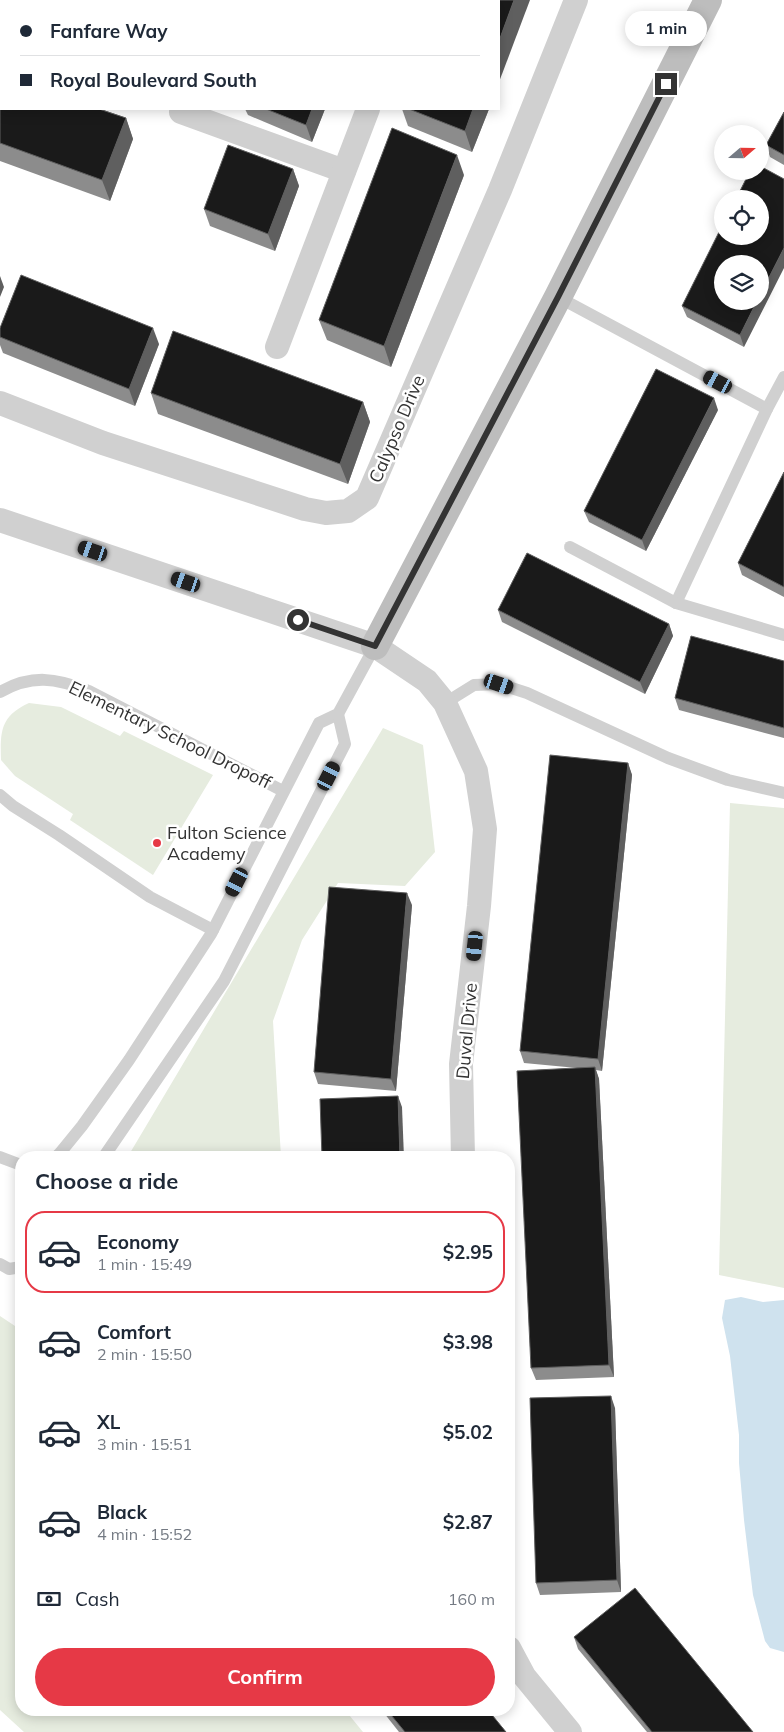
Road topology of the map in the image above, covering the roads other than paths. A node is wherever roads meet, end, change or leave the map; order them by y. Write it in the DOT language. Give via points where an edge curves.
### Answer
graph roads {
  1 [pos="576,0"];
  2 [pos="708,0"];
  3 [pos="178,110"];
  4 [pos="368,110"];
  5 [pos="344,171"];
  6 [pos="558,297"];
  7 [pos="277,348"];
  8 [pos="784,378"];
  9 [pos="0,403"];
  10 [pos="768,409"];
  11 [pos="0,520"];
  12 [pos="570,547"];
  13 [pos="676,603"];
  14 [pos="784,635"];
  15 [pos="375,646"];
  16 [pos="0,692"];
  17 [pos="445,703"];
  18 [pos="338,714"];
  19 [pos="283,792"];
  20 [pos="784,793"];
  21 [pos="0,795"];
  22 [pos="213,930"];
  23 [pos="62,1151"];
  24 [pos="108,1151"];
  25 [pos="463,1151"];
  26 [pos="0,1157"];
  27 [pos="15,1163"];
  28 [pos="0,1264"];
  29 [pos="15,1268"];
  30 [pos="515,1659"];
  31 [pos="570,1732"];
  1 -- 9 [label="street, Calypso Drive" via="500,190 367,498 348,511 326,513 305,509 103,443"];
  2 -- 6 [label="street"];
  3 -- 5 [label="street"];
  4 -- 5 [label="street"];
  5 -- 7 [label="street"];
  6 -- 10 [label="lane"];
  6 -- 15 [label="street"];
  8 -- 10 [label="lane"];
  10 -- 13 [label="lane"];
  11 -- 15 [label="street, Duval Drive"];
  12 -- 13 [label="lane"];
  13 -- 14 [label="lane"];
  15 -- 17 [label="street, Duval Drive" via="427,681"];
  15 -- 18 [label="lane"];
  16 -- 19 [label="lane, Elementary School Dropoff" via="33,680 67,682"];
  17 -- 20 [label="lane" via="474,685 499,684 527,693 677,761 728,780"];
  17 -- 25 [label="street, Duval Drive" via="476,771 485,829 461,1064"];
  18 -- 19 [label="lane" via="318,723"];
  18 -- 24 [label="lane" via="345,744 224,981"];
  19 -- 22 [label="lane"];
  21 -- 22 [label="lane" via="150,898"];
  22 -- 23 [label="lane" via="129,1060"];
  26 -- 27 [label="lane"];
  28 -- 29 [label="lane"];
  30 -- 31 [label="street" via="524,1676"];
}
